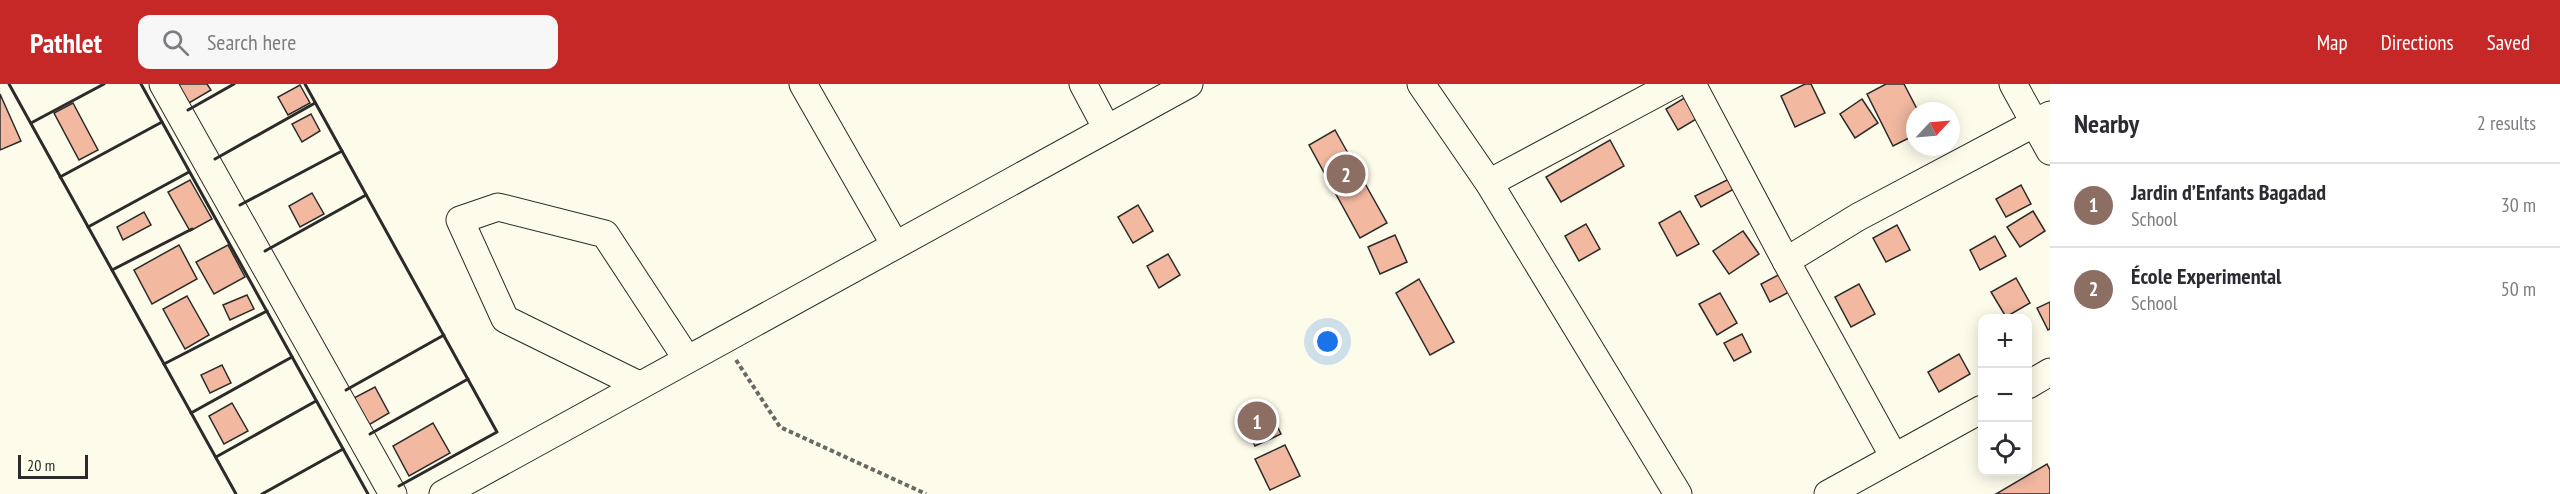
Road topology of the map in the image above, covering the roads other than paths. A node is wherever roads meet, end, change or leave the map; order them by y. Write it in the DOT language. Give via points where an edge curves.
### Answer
graph roads {
  1 [pos="163,84"];
  2 [pos="803,84"];
  3 [pos="1083,84"];
  4 [pos="1189,84"];
  5 [pos="1421,84"];
  6 [pos="1674,84"];
  7 [pos="1692,84"];
  8 [pos="2013,84"];
  9 [pos="2042,119"];
  10 [pos="1107,129"];
  11 [pos="2050,151"];
  12 [pos="1489,183"];
  13 [pos="895,245"];
  14 [pos="1786,261"];
  15 [pos="687,359"];
  16 [pos="2050,372"];
  17 [pos="2032,383"];
  18 [pos="639,385"];
  19 [pos="1978,412"];
  20 [pos="1894,457"];
  21 [pos="393,494"];
  22 [pos="443,494"];
  23 [pos="1678,494"];
  24 [pos="1828,494"];
  1 -- 21 [label="street"];
  2 -- 13 [label="street"];
  3 -- 10 [label="street"];
  4 -- 10 [label="street"];
  5 -- 12 [label="street"];
  6 -- 12 [label="street"];
  7 -- 14 [label="street"];
  8 -- 9 [label="street"];
  9 -- 11 [label="street"];
  9 -- 14 [label="street" via="1858,216"];
  10 -- 13 [label="street"];
  12 -- 23 [label="street"];
  13 -- 15 [label="street"];
  14 -- 20 [label="street"];
  15 -- 18 [label="street"];
  15 -- 18 [label="street" via="605,234 498,207 460,220 505,319"];
  16 -- 17 [label="street"];
  18 -- 22 [label="street"];
  19 -- 20 [label="street"];
  20 -- 24 [label="street"];
}
